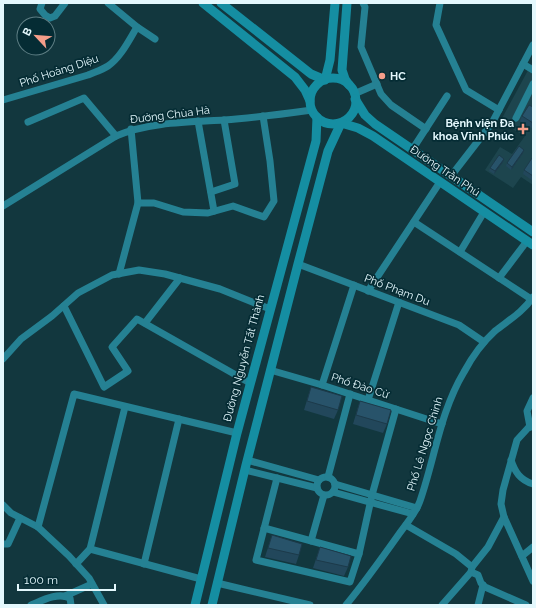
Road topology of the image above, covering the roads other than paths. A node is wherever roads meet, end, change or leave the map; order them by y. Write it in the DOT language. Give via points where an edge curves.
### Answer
graph roads {
  1 [pos="42,3"];
  2 [pos="65,3"];
  3 [pos="108,3"];
  4 [pos="203,3"];
  5 [pos="222,3"];
  6 [pos="335,3"];
  7 [pos="347,3"];
  8 [pos="363,3"];
  9 [pos="440,3"];
  10 [pos="137,27"];
  11 [pos="155,39"];
  12 [pos="533,45"];
  13 [pos="524,64"];
  14 [pos="533,70"];
  15 [pos="325,80"];
  16 [pos="377,84"];
  17 [pos="533,84"];
  18 [pos="353,93"];
  19 [pos="447,96"];
  20 [pos="3,100"];
  21 [pos="310,101"];
  22 [pos="499,110"];
  23 [pos="314,114"];
  24 [pos="263,116"];
  25 [pos="516,118"];
  26 [pos="224,120"];
  27 [pos="198,121"];
  28 [pos="28,122"];
  29 [pos="341,123"];
  30 [pos="131,129"];
  31 [pos="426,129"];
  32 [pos="116,136"];
  33 [pos="412,150"];
  34 [pos="451,176"];
  35 [pos="440,182"];
  36 [pos="211,192"];
  37 [pos="138,203"];
  38 [pos="3,206"];
  39 [pos="214,211"];
  40 [pos="484,212"];
  41 [pos="414,222"];
  42 [pos="533,232"];
  43 [pos="530,243"];
  44 [pos="460,252"];
  45 [pos="298,264"];
  46 [pos="119,274"];
  47 [pos="180,278"];
  48 [pos="499,278"];
  49 [pos="354,285"];
  50 [pos="368,291"];
  51 [pos="532,298"];
  52 [pos="399,302"];
  53 [pos="64,306"];
  54 [pos="270,309"];
  55 [pos="145,324"];
  56 [pos="484,342"];
  57 [pos="3,359"];
  58 [pos="270,370"];
  59 [pos="250,383"];
  60 [pos="322,385"];
  61 [pos="350,394"];
  62 [pos="533,398"];
  63 [pos="368,400"];
  64 [pos="125,407"];
  65 [pos="396,409"];
  66 [pos="178,420"];
  67 [pos="442,424"];
  68 [pos="532,426"];
  69 [pos="237,433"];
  70 [pos="511,460"];
  71 [pos="230,461"];
  72 [pos="246,465"];
  73 [pos="328,477"];
  74 [pos="277,478"];
  75 [pos="319,480"];
  76 [pos="334,484"];
  77 [pos="533,484"];
  78 [pos="317,488"];
  79 [pos="333,492"];
  80 [pos="324,495"];
  81 [pos="372,495"];
  82 [pos="371,503"];
  83 [pos="3,505"];
  84 [pos="415,511"];
  85 [pos="504,517"];
  86 [pos="20,518"];
  87 [pos="406,525"];
  88 [pos="38,527"];
  89 [pos="264,528"];
  90 [pos="311,541"];
  91 [pos="3,544"];
  92 [pos="533,547"];
  93 [pos="90,549"];
  94 [pos="359,554"];
  95 [pos="522,556"];
  96 [pos="76,564"];
  97 [pos="144,564"];
  98 [pos="472,569"];
  99 [pos="201,579"];
  100 [pos="533,581"];
  101 [pos="217,583"];
  102 [pos="92,584"];
  103 [pos="483,585"];
  104 [pos="65,596"];
  105 [pos="31,605"];
  106 [pos="71,605"];
  107 [pos="104,605"];
  108 [pos="195,605"];
  109 [pos="212,605"];
  110 [pos="310,605"];
  111 [pos="346,605"];
  112 [pos="442,605"];
  113 [pos="478,605"];
  114 [pos="526,605"];
  1 -- 2 [label="street" via="40,9 50,18 55,16"];
  3 -- 10 [label="street"];
  4 -- 21 [label="main road" via="297,78"];
  5 -- 15 [label="main road" via="311,74"];
  6 -- 15 [label="main road" via="330,60"];
  7 -- 18 [label="main road" via="342,70"];
  8 -- 16 [label="street" via="365,7 361,47"];
  9 -- 22 [label="street" via="436,25 466,90"];
  10 -- 11 [label="street"];
  10 -- 20 [label="street, Phố Hoàng Diệu" via="119,55 101,70"];
  12 -- 13 [label="street"];
  13 -- 14 [label="street"];
  13 -- 22 [label="street"];
  15 -- 18 [label="main road" via="338,79"];
  15 -- 21 [label="main road" via="314,88"];
  16 -- 18 [label="street"];
  16 -- 31 [label="street" via="381,94 391,105"];
  17 -- 25 [label="street"];
  18 -- 29 [label="main road" via="355,107 352,114"];
  18 -- 33 [label="main road, Đường Trần Phú" via="371,121"];
  19 -- 31 [label="street"];
  21 -- 23 [label="main road"];
  22 -- 34 [label="street"];
  23 -- 24 [label="street, Đường Chùa Hà"];
  23 -- 29 [label="main road" via="328,124"];
  23 -- 54 [label="main road, Đường Nguyễn Tất Thành" via="316,141"];
  24 -- 26 [label="street, Đường Chùa Hà"];
  24 -- 39 [label="street" via="274,201 264,217 233,206"];
  26 -- 27 [label="street, Đường Chùa Hà"];
  26 -- 36 [label="street" via="235,184"];
  27 -- 30 [label="street, Đường Chùa Hà"];
  27 -- 36 [label="street"];
  28 -- 32 [label="street" via="84,98"];
  29 -- 35 [label="main road, Đường Trần Phú" via="373,136"];
  29 -- 45 [label="main road" via="328,151"];
  30 -- 32 [label="street, Đường Chùa Hà"];
  30 -- 37 [label="street"];
  31 -- 33 [label="street"];
  32 -- 38 [label="street, Đường Chùa Hà"];
  33 -- 34 [label="main road, Đường Trần Phú"];
  34 -- 42 [label="main road, Đường Trần Phú"];
  35 -- 40 [label="main road, Đường Trần Phú"];
  35 -- 41 [label="street"];
  36 -- 39 [label="street"];
  37 -- 39 [label="street" via="154,203 183,212"];
  37 -- 46 [label="street"];
  40 -- 43 [label="main road, Đường Trần Phú"];
  40 -- 44 [label="street"];
  41 -- 44 [label="street"];
  41 -- 50 [label="street"];
  43 -- 48 [label="street"];
  44 -- 48 [label="street"];
  45 -- 49 [label="street, Phố Phạm Du"];
  45 -- 58 [label="main road"];
  46 -- 47 [label="street" via="139,270"];
  46 -- 53 [label="street" via="112,275 78,294"];
  47 -- 54 [label="street" via="220,289"];
  47 -- 55 [label="street"];
  48 -- 51 [label="street"];
  49 -- 50 [label="street, Phố Phạm Du"];
  49 -- 60 [label="street"];
  50 -- 52 [label="street, Phố Phạm Du"];
  51 -- 56 [label="street, Phố Lê Ngọc Chinh" via="518,314"];
  52 -- 56 [label="street, Phố Phạm Du" via="459,325"];
  52 -- 63 [label="street"];
  53 -- 55 [label="street" via="104,387 128,371 112,347 137,319"];
  53 -- 57 [label="street" via="21,339"];
  54 -- 59 [label="main road, Đường Nguyễn Tất Thành"];
  55 -- 59 [label="street"];
  56 -- 67 [label="street, Phố Lê Ngọc Chinh" via="464,370"];
  58 -- 60 [label="street, Phố Đào Cừ"];
  58 -- 72 [label="main road"];
  59 -- 69 [label="main road, Đường Nguyễn Tất Thành"];
  60 -- 61 [label="street, Phố Đào Cừ"];
  61 -- 63 [label="street, Phố Đào Cừ"];
  61 -- 73 [label="street"];
  62 -- 68 [label="street" via="527,411"];
  63 -- 65 [label="street, Phố Đào Cừ"];
  64 -- 66 [label="street"];
  64 -- 88 [label="street" via="74,394"];
  64 -- 93 [label="street"];
  65 -- 67 [label="street, Phố Đào Cừ"];
  65 -- 81 [label="street"];
  66 -- 69 [label="street"];
  66 -- 97 [label="street"];
  67 -- 84 [label="street, Phố Lê Ngọc Chinh"];
  68 -- 70 [label="street" via="518,440"];
  69 -- 71 [label="main road, Đường Nguyễn Tất Thành"];
  70 -- 77 [label="street" via="520,477"];
  70 -- 85 [label="street" via="501,504"];
  71 -- 72 [label="main road"];
  71 -- 99 [label="main road, Đường Nguyễn Tất Thành"];
  72 -- 74 [label="street"];
  72 -- 75 [label="street"];
  72 -- 101 [label="main road"];
  73 -- 75 [label="street"];
  73 -- 76 [label="street"];
  74 -- 78 [label="street"];
  74 -- 89 [label="street"];
  75 -- 78 [label="street"];
  76 -- 79 [label="street"];
  76 -- 81 [label="street"];
  78 -- 80 [label="street"];
  79 -- 80 [label="street"];
  79 -- 82 [label="street"];
  80 -- 90 [label="street"];
  81 -- 82 [label="street"];
  81 -- 84 [label="street"];
  82 -- 84 [label="street"];
  82 -- 94 [label="street"];
  83 -- 86 [label="street"];
  84 -- 87 [label="street, Phố Lê Ngọc Chinh"];
  85 -- 95 [label="street"];
  85 -- 98 [label="street" via="488,547"];
  86 -- 88 [label="street"];
  86 -- 91 [label="street" via="8,544"];
  87 -- 98 [label="street" via="456,554"];
  87 -- 111 [label="street, Phố Lê Ngọc Chinh"];
  88 -- 96 [label="street"];
  89 -- 90 [label="street"];
  89 -- 94 [label="street" via="256,560 350,582"];
  90 -- 94 [label="street"];
  92 -- 95 [label="street"];
  93 -- 96 [label="street"];
  93 -- 97 [label="street"];
  95 -- 100 [label="street"];
  96 -- 102 [label="street"];
  97 -- 99 [label="street"];
  98 -- 103 [label="street"];
  98 -- 112 [label="street"];
  99 -- 108 [label="main road, Đường Nguyễn Tất Thành"];
  101 -- 109 [label="main road"];
  101 -- 110 [label="street"];
  102 -- 104 [label="street"];
  102 -- 107 [label="street"];
  103 -- 113 [label="street"];
  103 -- 114 [label="street"];
  104 -- 105 [label="street" via="56,596"];
  104 -- 106 [label="street" via="70,598"];
}
